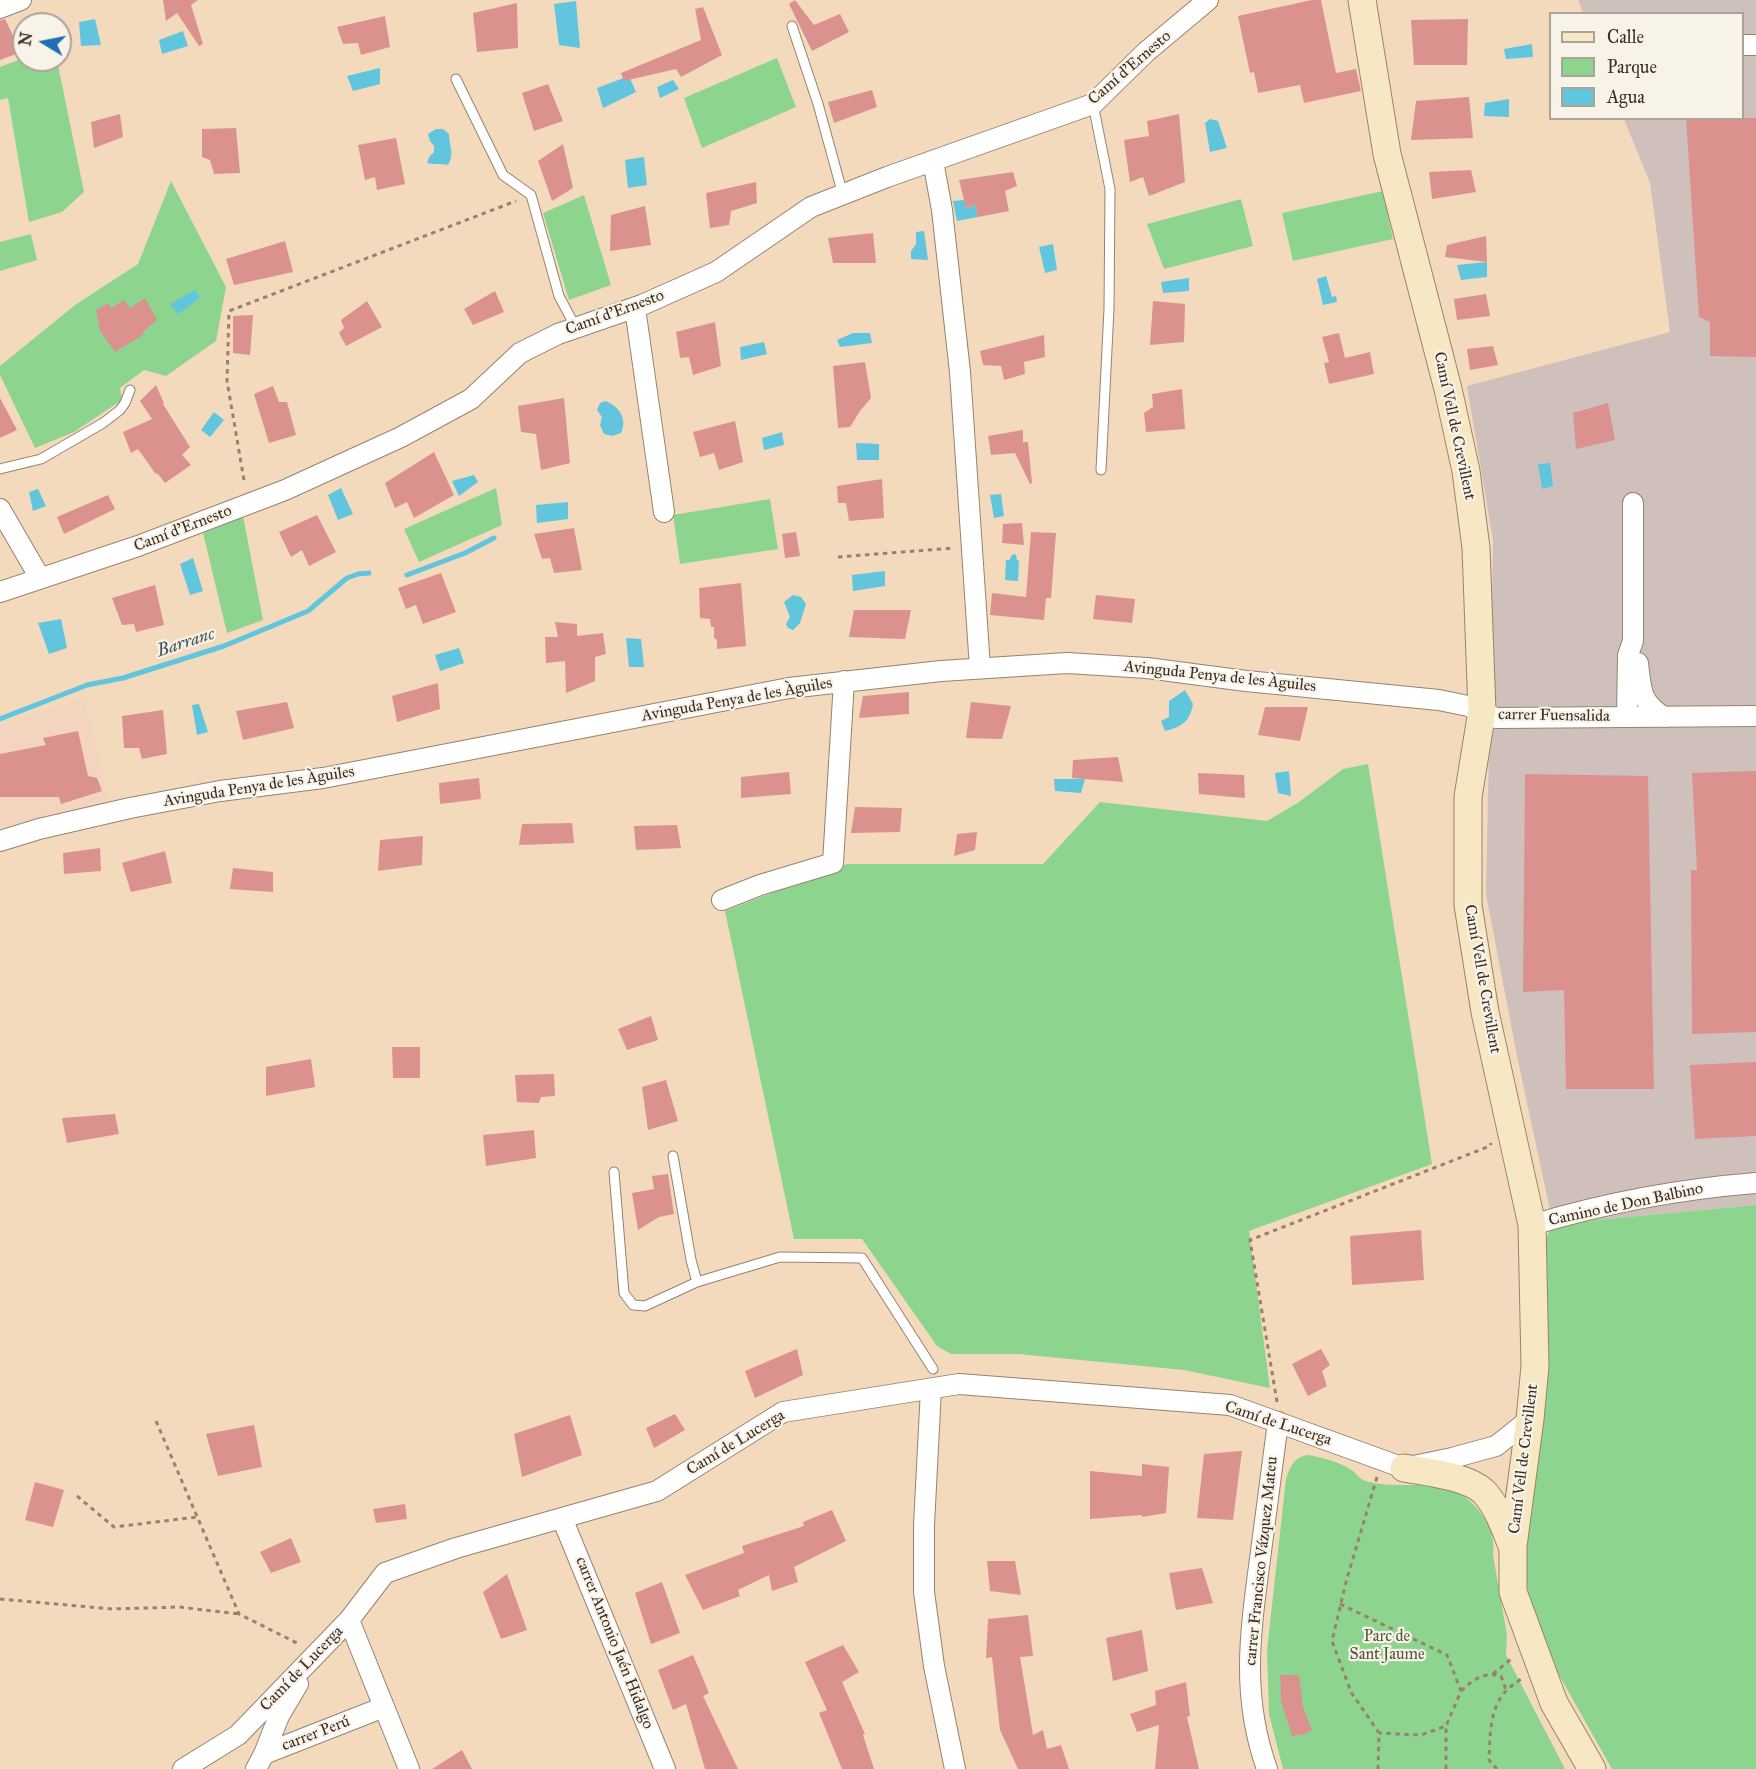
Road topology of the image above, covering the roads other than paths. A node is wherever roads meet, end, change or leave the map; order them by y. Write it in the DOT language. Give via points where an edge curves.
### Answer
graph roads {
  1 [pos="21,0"];
  2 [pos="1208,0"];
  3 [pos="1362,0"];
  4 [pos="0,8"];
  5 [pos="792,26"];
  6 [pos="456,79"];
  7 [pos="1093,104"];
  8 [pos="933,162"];
  9 [pos="843,195"];
  10 [pos="635,308"];
  11 [pos="576,328"];
  12 [pos="130,390"];
  13 [pos="0,469"];
  14 [pos="1101,470"];
  15 [pos="1634,503"];
  16 [pos="0,509"];
  17 [pos="664,512"];
  18 [pos="40,578"];
  19 [pos="0,592"];
  20 [pos="1632,641"];
  21 [pos="980,668"];
  22 [pos="844,681"];
  23 [pos="1482,711"];
  24 [pos="1756,716"];
  25 [pos="1627,717"];
  26 [pos="1664,717"];
  27 [pos="0,841"];
  28 [pos="722,900"];
  29 [pos="673,1156"];
  30 [pos="614,1172"];
  31 [pos="1756,1184"];
  32 [pos="1532,1225"];
  33 [pos="697,1282"];
  34 [pos="933,1369"];
  35 [pos="931,1389"];
  36 [pos="1530,1419"];
  37 [pos="1278,1422"];
  38 [pos="1479,1451"];
  39 [pos="1392,1464"];
  40 [pos="1523,1478"];
  41 [pos="1484,1492"];
  42 [pos="562,1518"];
  43 [pos="1513,1546"];
  44 [pos="349,1620"];
  45 [pos="316,1654"];
  46 [pos="384,1707"];
  47 [pos="260,1762"];
  48 [pos="183,1769"];
  49 [pos="409,1769"];
  50 [pos="665,1769"];
  51 [pos="955,1769"];
  52 [pos="1267,1769"];
  53 [pos="1592,1769"];
  1 -- 4 [label="street"];
  2 -- 7 [label="street, Camí d'Ernesto" via="1146,52"];
  3 -- 23 [label="street, Camí Vell de Crevillent" via="1387,154 1466,471 1476,548"];
  5 -- 9 [label="lane"];
  6 -- 11 [label="lane" via="503,175 531,195 559,296"];
  7 -- 8 [label="street, Camí d'Ernesto"];
  7 -- 14 [label="lane" via="1110,189"];
  8 -- 9 [label="street, Camí d'Ernesto"];
  8 -- 21 [label="street" via="960,372"];
  9 -- 10 [label="street, Camí d'Ernesto" via="811,207 716,272"];
  10 -- 11 [label="street, Camí d'Ernesto"];
  10 -- 17 [label="street"];
  11 -- 18 [label="street, Camí d'Ernesto" via="520,353 471,399 401,437 285,490 138,546"];
  12 -- 13 [label="lane" via="120,410 103,423 41,459"];
  15 -- 20 [label="street, carrer Fuensalida"];
  16 -- 18 [label="street"];
  18 -- 19 [label="street, Camí d'Ernesto"];
  20 -- 25 [label="street, carrer Fuensalida" via="1628,655"];
  20 -- 26 [label="street, carrer Fuensalida" via="1644,698 1648,706"];
  21 -- 22 [label="street, Avinguda Penya de les Àguiles"];
  21 -- 23 [label="street, Avinguda Penya de les Àguiles" via="1067,663 1147,668 1439,700"];
  22 -- 27 [label="street, Avinguda Penya de les Àguiles" via="789,688 323,778 220,791 39,829"];
  22 -- 28 [label="street" via="833,863"];
  23 -- 25 [label="street, carrer Fuensalida" via="1496,718"];
  23 -- 32 [label="street, Camí Vell de Crevillent" via="1468,796 1468,905 1485,1012"];
  24 -- 26 [label="street, carrer Fuensalida"];
  25 -- 26 [label="street, carrer Fuensalida"];
  29 -- 33 [label="lane"];
  30 -- 33 [label="lane" via="624,1293 633,1305 645,1306"];
  31 -- 32 [label="street, Camino de Don Balbino" via="1704,1187 1644,1197"];
  32 -- 36 [label="street, Camí Vell de Crevillent" via="1535,1366"];
  33 -- 34 [label="lane" via="780,1257 862,1258"];
  35 -- 37 [label="street, Camí de Lucerga" via="959,1384 1230,1405"];
  35 -- 42 [label="street, Camí de Lucerga" via="783,1412 657,1491"];
  35 -- 51 [label="street" via="924,1592"];
  36 -- 38 [label="street" via="1496,1446"];
  36 -- 40 [label="street, Camí Vell de Crevillent"];
  37 -- 39 [label="street, Camí de Lucerga"];
  37 -- 52 [label="street, carrer Francisco Vázquez Mateu" via="1249,1670 1251,1710"];
  38 -- 39 [label="street"];
  38 -- 40 [label="street" via="1504,1456 1517,1465"];
  39 -- 41 [label="street" via="1451,1476"];
  40 -- 41 [label="street" via="1501,1491"];
  40 -- 43 [label="street, Camí Vell de Crevillent"];
  41 -- 43 [label="street"];
  42 -- 44 [label="street, Camí de Lucerga" via="385,1573"];
  42 -- 50 [label="street, carrer Antonio Jaén Hidalgo"];
  43 -- 53 [label="street, Camí Vell de Crevillent" via="1513,1592 1554,1703"];
  44 -- 45 [label="street, Camí de Lucerga"];
  44 -- 46 [label="street"];
  45 -- 47 [label="street" via="279,1716"];
  45 -- 48 [label="street, Camí de Lucerga" via="238,1735"];
  46 -- 47 [label="street, carrer Perú"];
  46 -- 49 [label="street"];
}
